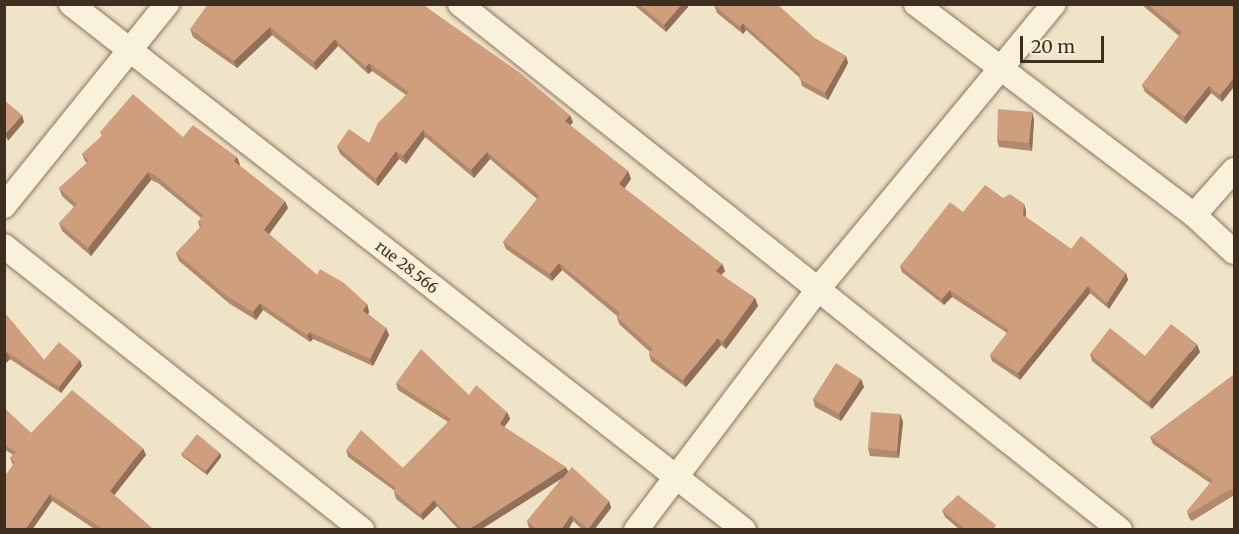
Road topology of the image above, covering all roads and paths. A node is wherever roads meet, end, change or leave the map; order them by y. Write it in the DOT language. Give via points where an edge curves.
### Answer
graph roads {
  1 [pos="71,4"];
  2 [pos="167,4"];
  3 [pos="460,4"];
  4 [pos="916,4"];
  5 [pos="1054,4"];
  6 [pos="131,52"];
  7 [pos="1000,70"];
  8 [pos="1234,170"];
  9 [pos="4,206"];
  10 [pos="1194,215"];
  11 [pos="4,246"];
  12 [pos="1234,252"];
  13 [pos="818,289"];
  14 [pos="676,477"];
  15 [pos="362,530"];
  16 [pos="636,530"];
  17 [pos="744,530"];
  18 [pos="1120,530"];
  1 -- 6 [label="street, rue 28.566"];
  2 -- 6 [label="street"];
  3 -- 13 [label="street"];
  4 -- 7 [label="street"];
  5 -- 7 [label="street"];
  6 -- 9 [label="street"];
  6 -- 14 [label="street, rue 28.566"];
  7 -- 10 [label="street"];
  7 -- 13 [label="street"];
  8 -- 10 [label="street"];
  10 -- 12 [label="street"];
  11 -- 15 [label="street"];
  13 -- 14 [label="street"];
  13 -- 18 [label="street"];
  14 -- 16 [label="street"];
  14 -- 17 [label="street, rue 28.566"];
}
